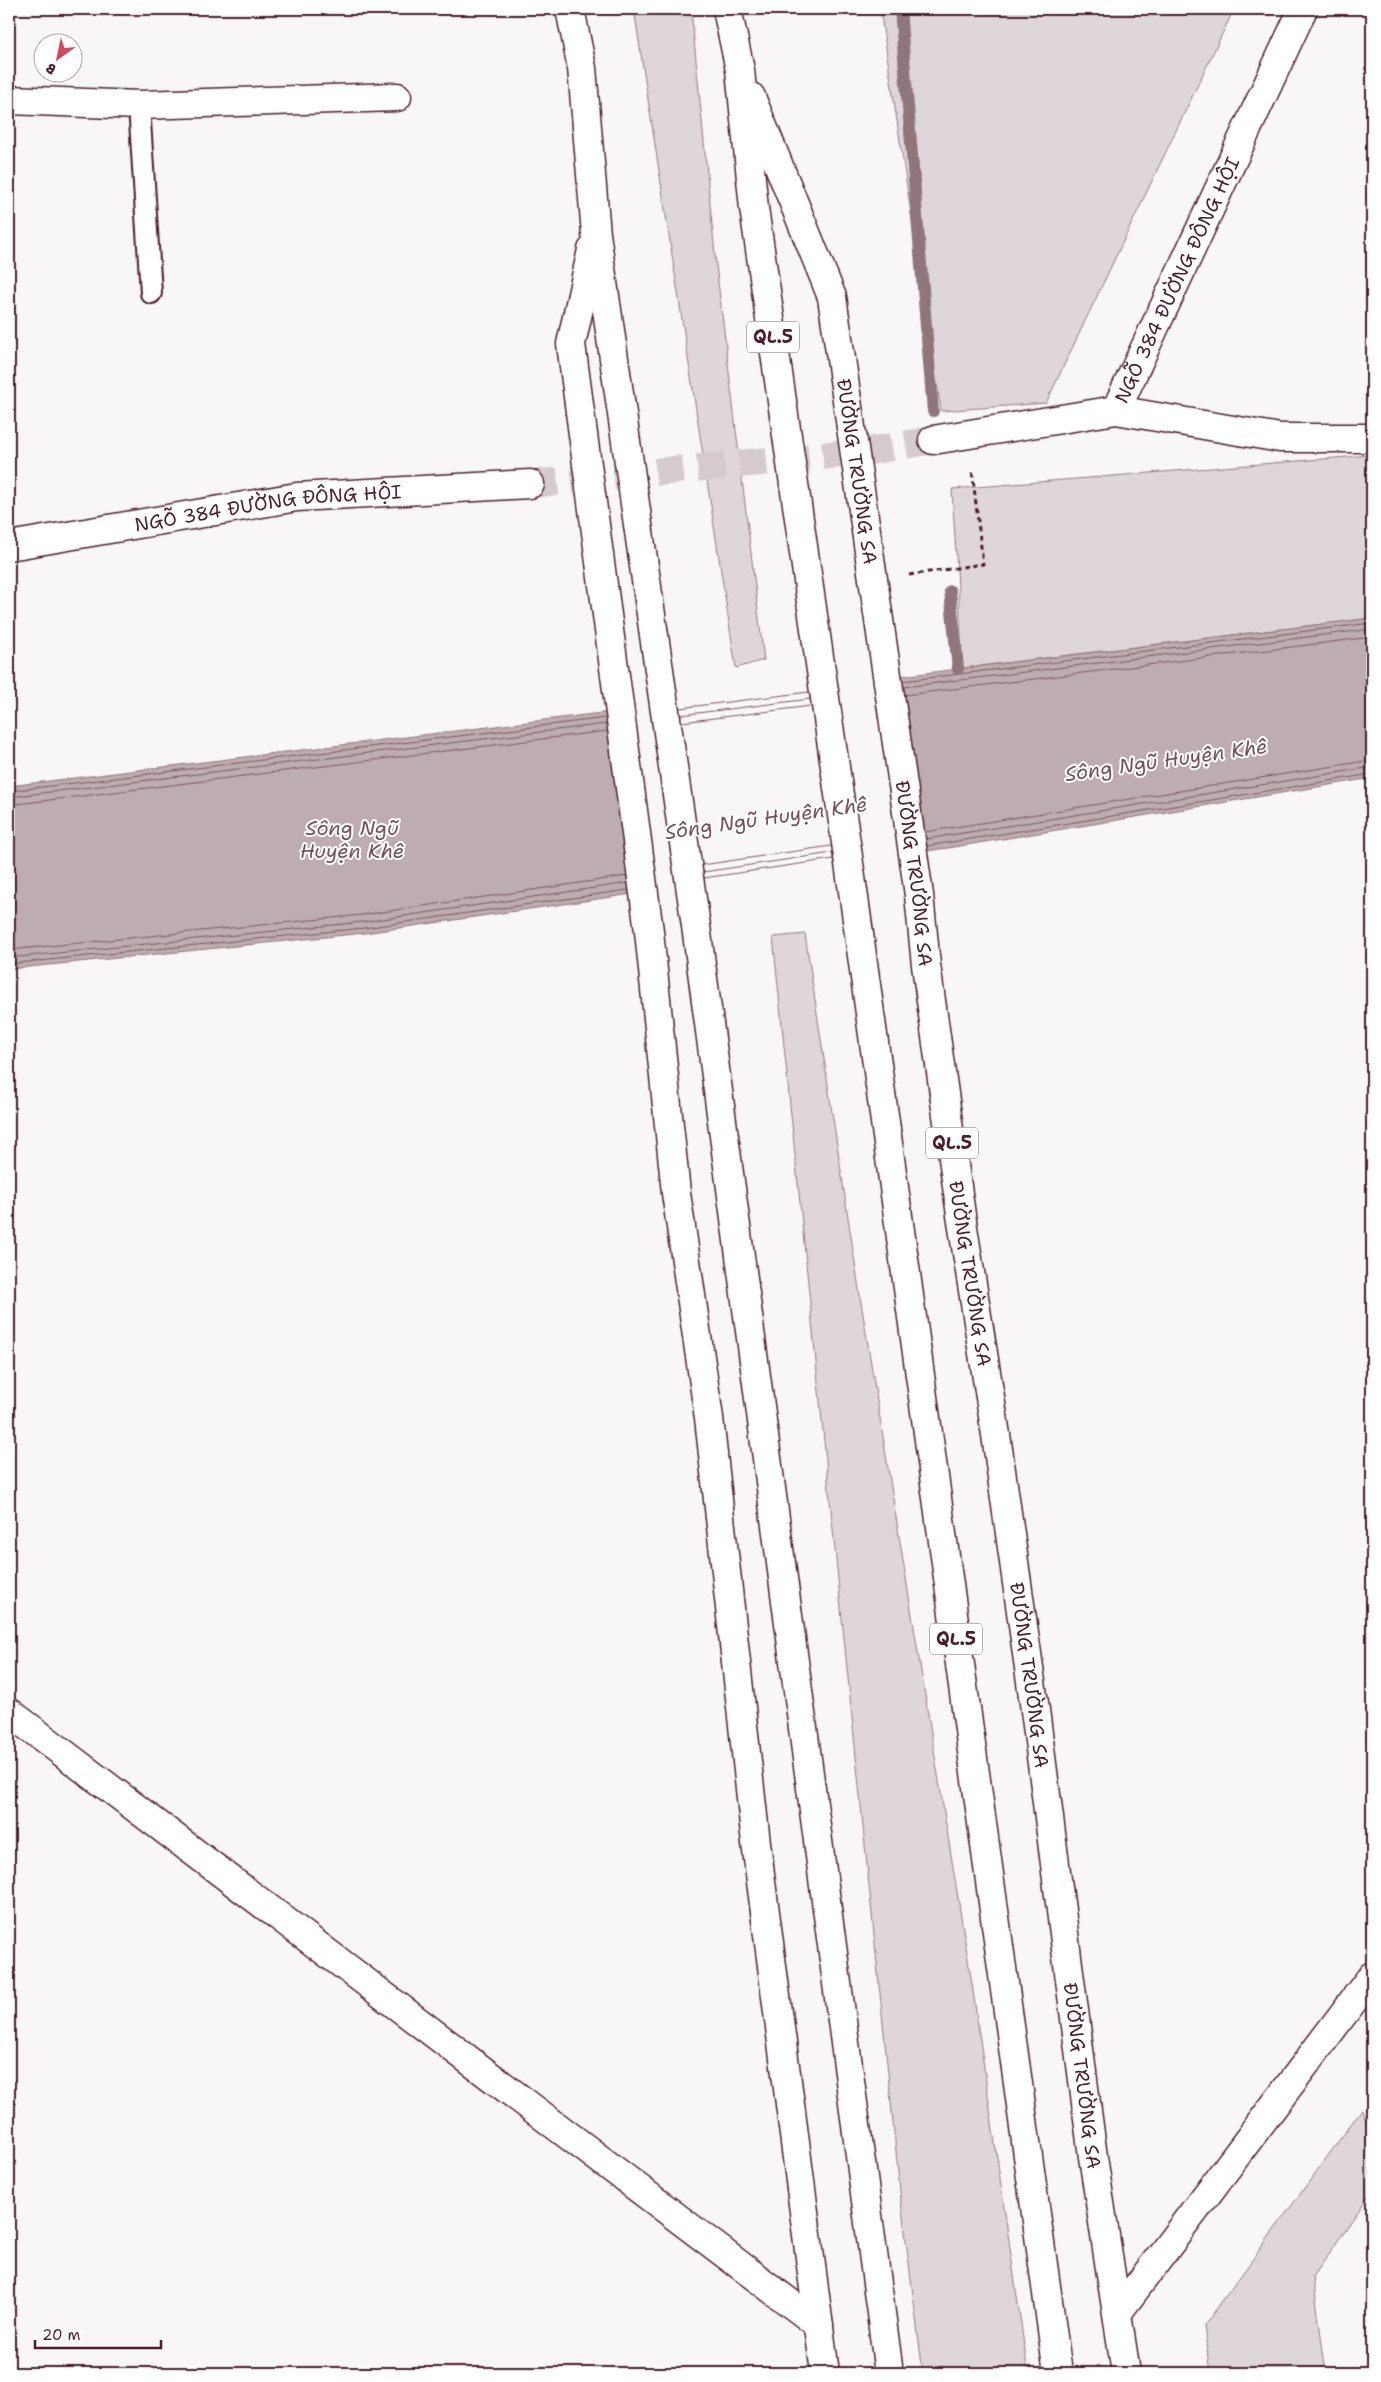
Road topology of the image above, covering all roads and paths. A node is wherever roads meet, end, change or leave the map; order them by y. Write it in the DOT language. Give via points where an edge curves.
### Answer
graph roads {
  1 [pos="570,9"];
  2 [pos="727,9"];
  3 [pos="1303,9"];
  4 [pos="740,70"];
  5 [pos="397,97"];
  6 [pos="9,100"];
  7 [pos="139,105"];
  8 [pos="596,234"];
  9 [pos="151,293"];
  10 [pos="1116,410"];
  11 [pos="968,434"];
  12 [pos="1372,438"];
  13 [pos="933,440"];
  14 [pos="530,484"];
  15 [pos="9,546"];
  16 [pos="875,580"];
  17 [pos="9,1712"];
  18 [pos="1372,1976"];
  19 [pos="1118,2312"];
  20 [pos="819,2325"];
  21 [pos="825,2373"];
  22 [pos="889,2373"];
  23 [pos="1058,2373"];
  24 [pos="1126,2373"];
  1 -- 8 [label="main road" via="582,68"];
  2 -- 4 [label="main road, ĐƯỜNG TRƯỜNG SA / QL.5"];
  3 -- 10 [label="main road, NGÕ 384 ĐƯỜNG ĐÔNG HỘI"];
  4 -- 16 [label="main road, ĐƯỜNG TRƯỜNG SA / QL.5" via="832,297"];
  4 -- 23 [label="main road, ĐƯỜNG TRƯỜNG SA / QL.5" via="754,208 855,905"];
  5 -- 7 [label="main road"];
  6 -- 7 [label="main road"];
  7 -- 9 [label="lane"];
  8 -- 20 [label="main road" via="571,344 649,931 676,1193 709,1418 758,1852"];
  8 -- 22 [label="main road" via="696,926"];
  10 -- 11 [label="main road, NGÕ 384 ĐƯỜNG ĐÔNG HỘI"];
  10 -- 12 [label="main road" via="1280,438"];
  11 -- 13 [label="main road, NGÕ 384 ĐƯỜNG ĐÔNG HỘI"];
  11 -- 16 [label="path" via="982,564"];
  14 -- 15 [label="main road, NGÕ 384 ĐƯỜNG ĐÔNG HỘI" via="297,497"];
  16 -- 19 [label="main road, ĐƯỜNG TRƯỜNG SA / QL.5" via="961,1215 1035,1710 1093,2157"];
  17 -- 20 [label="main road"];
  18 -- 19 [label="main road"];
  19 -- 24 [label="main road, ĐƯỜNG TRƯỜNG SA / QL.5"];
  20 -- 21 [label="main road"];
}
